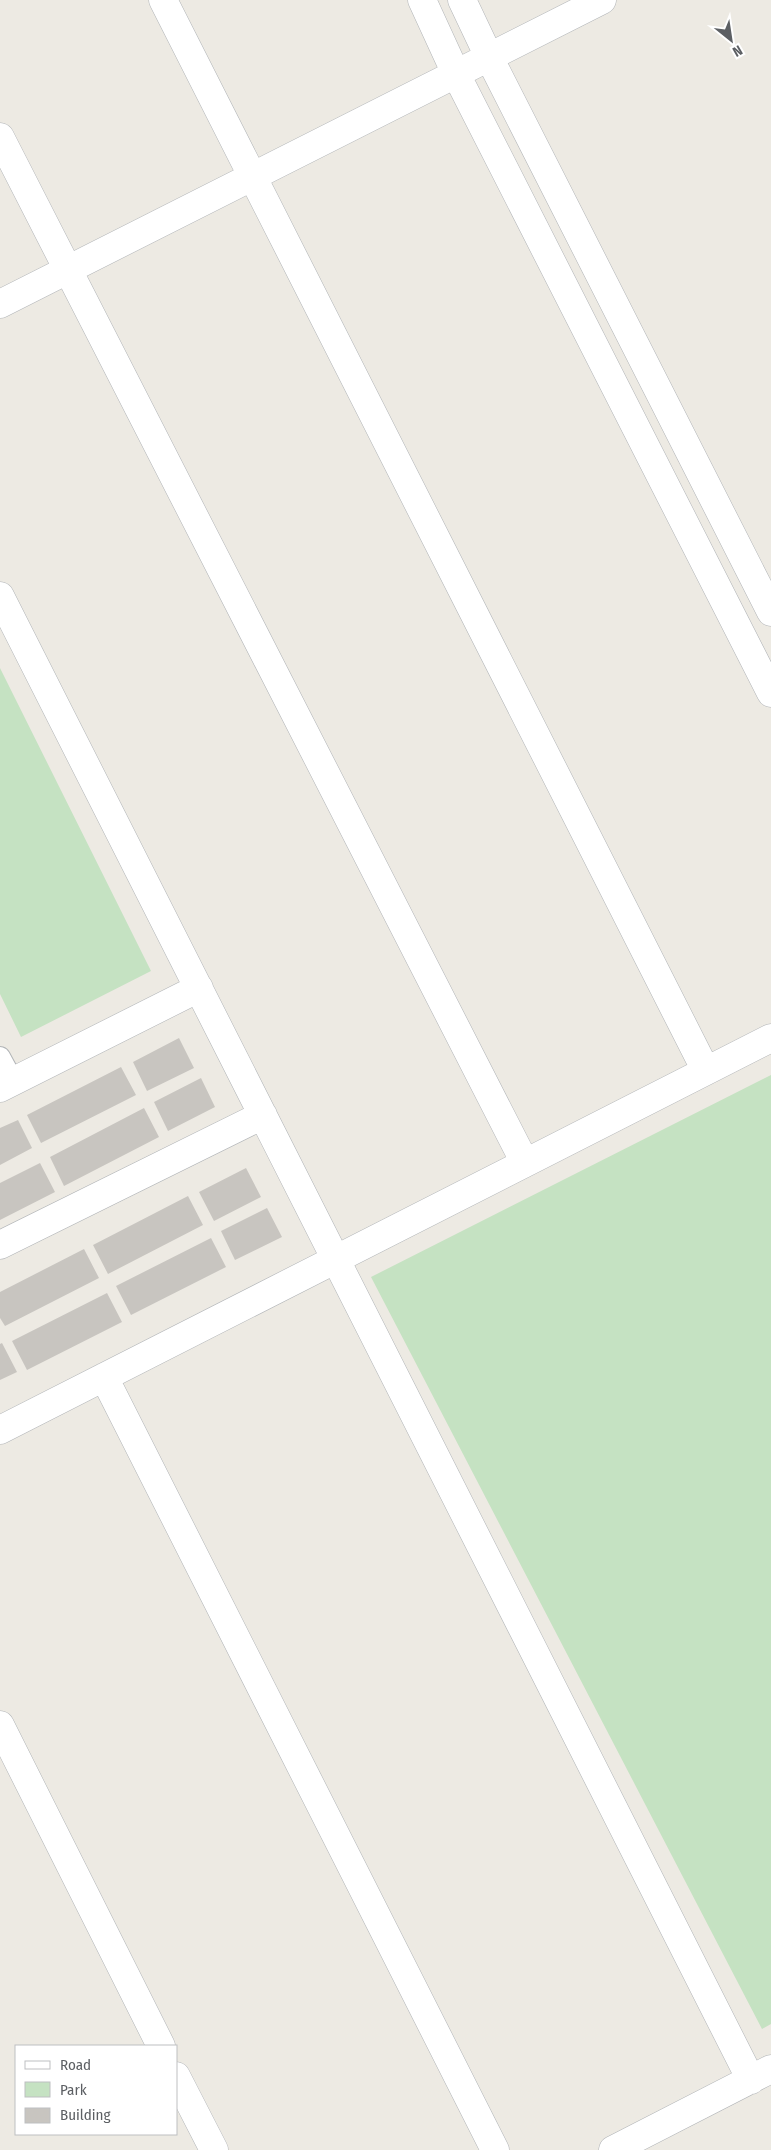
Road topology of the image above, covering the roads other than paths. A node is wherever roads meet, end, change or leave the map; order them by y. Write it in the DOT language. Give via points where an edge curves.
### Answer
graph roads {
  1 [pos="163,0"];
  2 [pos="422,0"];
  3 [pos="462,0"];
  4 [pos="602,0"];
  5 [pos="489,57"];
  6 [pos="456,74"];
  7 [pos="0,137"];
  8 [pos="254,176"];
  9 [pos="69,269"];
  10 [pos="0,304"];
  11 [pos="0,596"];
  12 [pos="771,612"];
  13 [pos="771,693"];
  14 [pos="199,988"];
  15 [pos="771,1038"];
  16 [pos="0,1057"];
  17 [pos="706,1071"];
  18 [pos="6,1084"];
  19 [pos="263,1115"];
  20 [pos="525,1163"];
  21 [pos="0,1245"];
  22 [pos="336,1259"];
  23 [pos="104,1377"];
  24 [pos="0,1430"];
  25 [pos="0,1725"];
  26 [pos="161,2045"];
  27 [pos="761,2075"];
  28 [pos="178,2080"];
  29 [pos="214,2150"];
  30 [pos="495,2150"];
  31 [pos="613,2150"];
  1 -- 8 [label="street"];
  2 -- 6 [label="street"];
  3 -- 5 [label="street"];
  4 -- 5 [label="street"];
  5 -- 6 [label="street"];
  5 -- 12 [label="street"];
  6 -- 8 [label="street"];
  6 -- 13 [label="street"];
  7 -- 9 [label="street"];
  8 -- 9 [label="street"];
  8 -- 17 [label="street"];
  9 -- 10 [label="street"];
  9 -- 20 [label="street"];
  11 -- 14 [label="street"];
  14 -- 18 [label="street"];
  14 -- 19 [label="street"];
  15 -- 17 [label="street"];
  16 -- 18 [label="lane"];
  17 -- 20 [label="street"];
  19 -- 21 [label="street"];
  19 -- 22 [label="street"];
  20 -- 22 [label="street"];
  22 -- 23 [label="street"];
  22 -- 27 [label="street"];
  23 -- 24 [label="street"];
  23 -- 30 [label="street"];
  25 -- 26 [label="street"];
  27 -- 31 [label="street"];
  28 -- 29 [label="street"];
}
